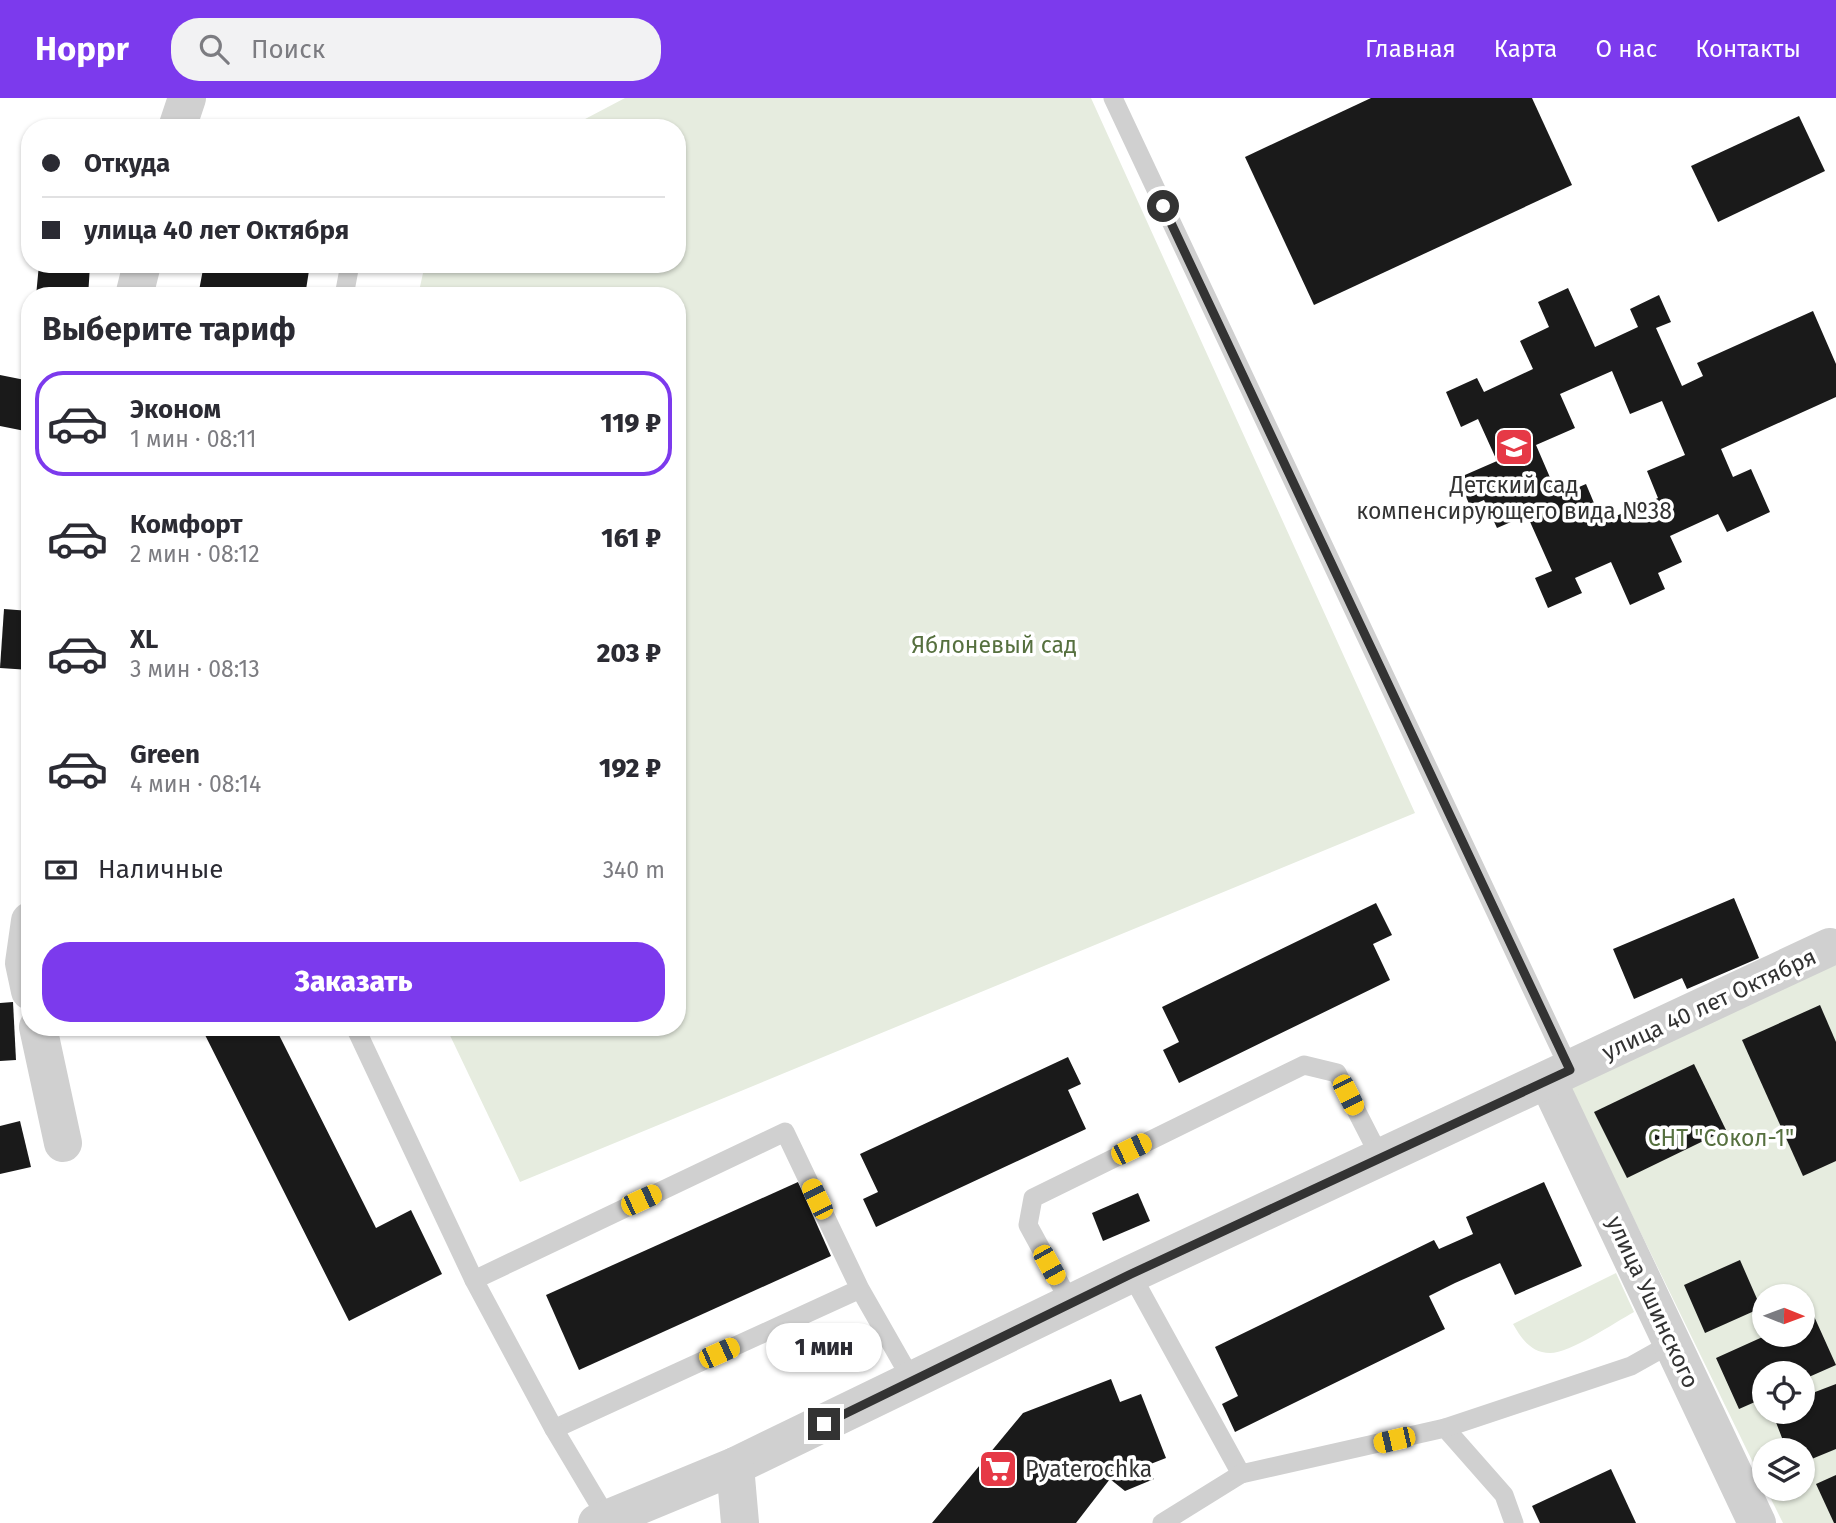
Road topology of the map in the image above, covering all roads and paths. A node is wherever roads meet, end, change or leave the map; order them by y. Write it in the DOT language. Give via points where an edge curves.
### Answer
graph roads {
  1 [pos="187,98"];
  2 [pos="1113,98"];
  3 [pos="180,119"];
  4 [pos="1834,950"];
  5 [pos="40,1036"];
  6 [pos="359,1036"];
  7 [pos="1559,1075"];
  8 [pos="63,1143"];
  9 [pos="1381,1158"];
  10 [pos="1131,1274"];
  11 [pos="474,1280"];
  12 [pos="860,1289"];
  13 [pos="1071,1304"];
  14 [pos="1672,1343"];
  15 [pos="913,1382"];
  16 [pos="1444,1428"];
  17 [pos="554,1429"];
  18 [pos="735,1466"];
  19 [pos="1241,1474"];
  20 [pos="602,1521"];
  21 [pos="740,1523"];
  22 [pos="1162,1523"];
  23 [pos="1514,1523"];
  24 [pos="1758,1523"];
  1 -- 3 [label="street"];
  2 -- 7 [label="lane"];
  4 -- 7 [label="street, улица 40 лет Октября"];
  5 -- 8 [label="street"];
  6 -- 11 [label="lane"];
  7 -- 9 [label="street, улица 40 лет Октября"];
  7 -- 14 [label="street, улица Ушинского"];
  9 -- 10 [label="street, улица 40 лет Октября"];
  9 -- 13 [label="lane" via="1337,1073 1304,1065 1033,1198 1028,1225"];
  10 -- 13 [label="street, улица 40 лет Октября"];
  10 -- 19 [label="lane"];
  11 -- 12 [label="lane" via="785,1132"];
  11 -- 17 [label="lane"];
  12 -- 15 [label="lane"];
  12 -- 17 [label="lane"];
  13 -- 15 [label="street, улица 40 лет Октября"];
  14 -- 16 [label="lane" via="1631,1366"];
  14 -- 24 [label="street, улица Ушинского"];
  15 -- 18 [label="street, улица 40 лет Октября"];
  16 -- 19 [label="lane"];
  16 -- 23 [label="lane" via="1504,1495"];
  17 -- 20 [label="lane"];
  18 -- 20 [label="street, улица 40 лет Октября"];
  18 -- 21 [label="street"];
  19 -- 22 [label="lane"];
}
